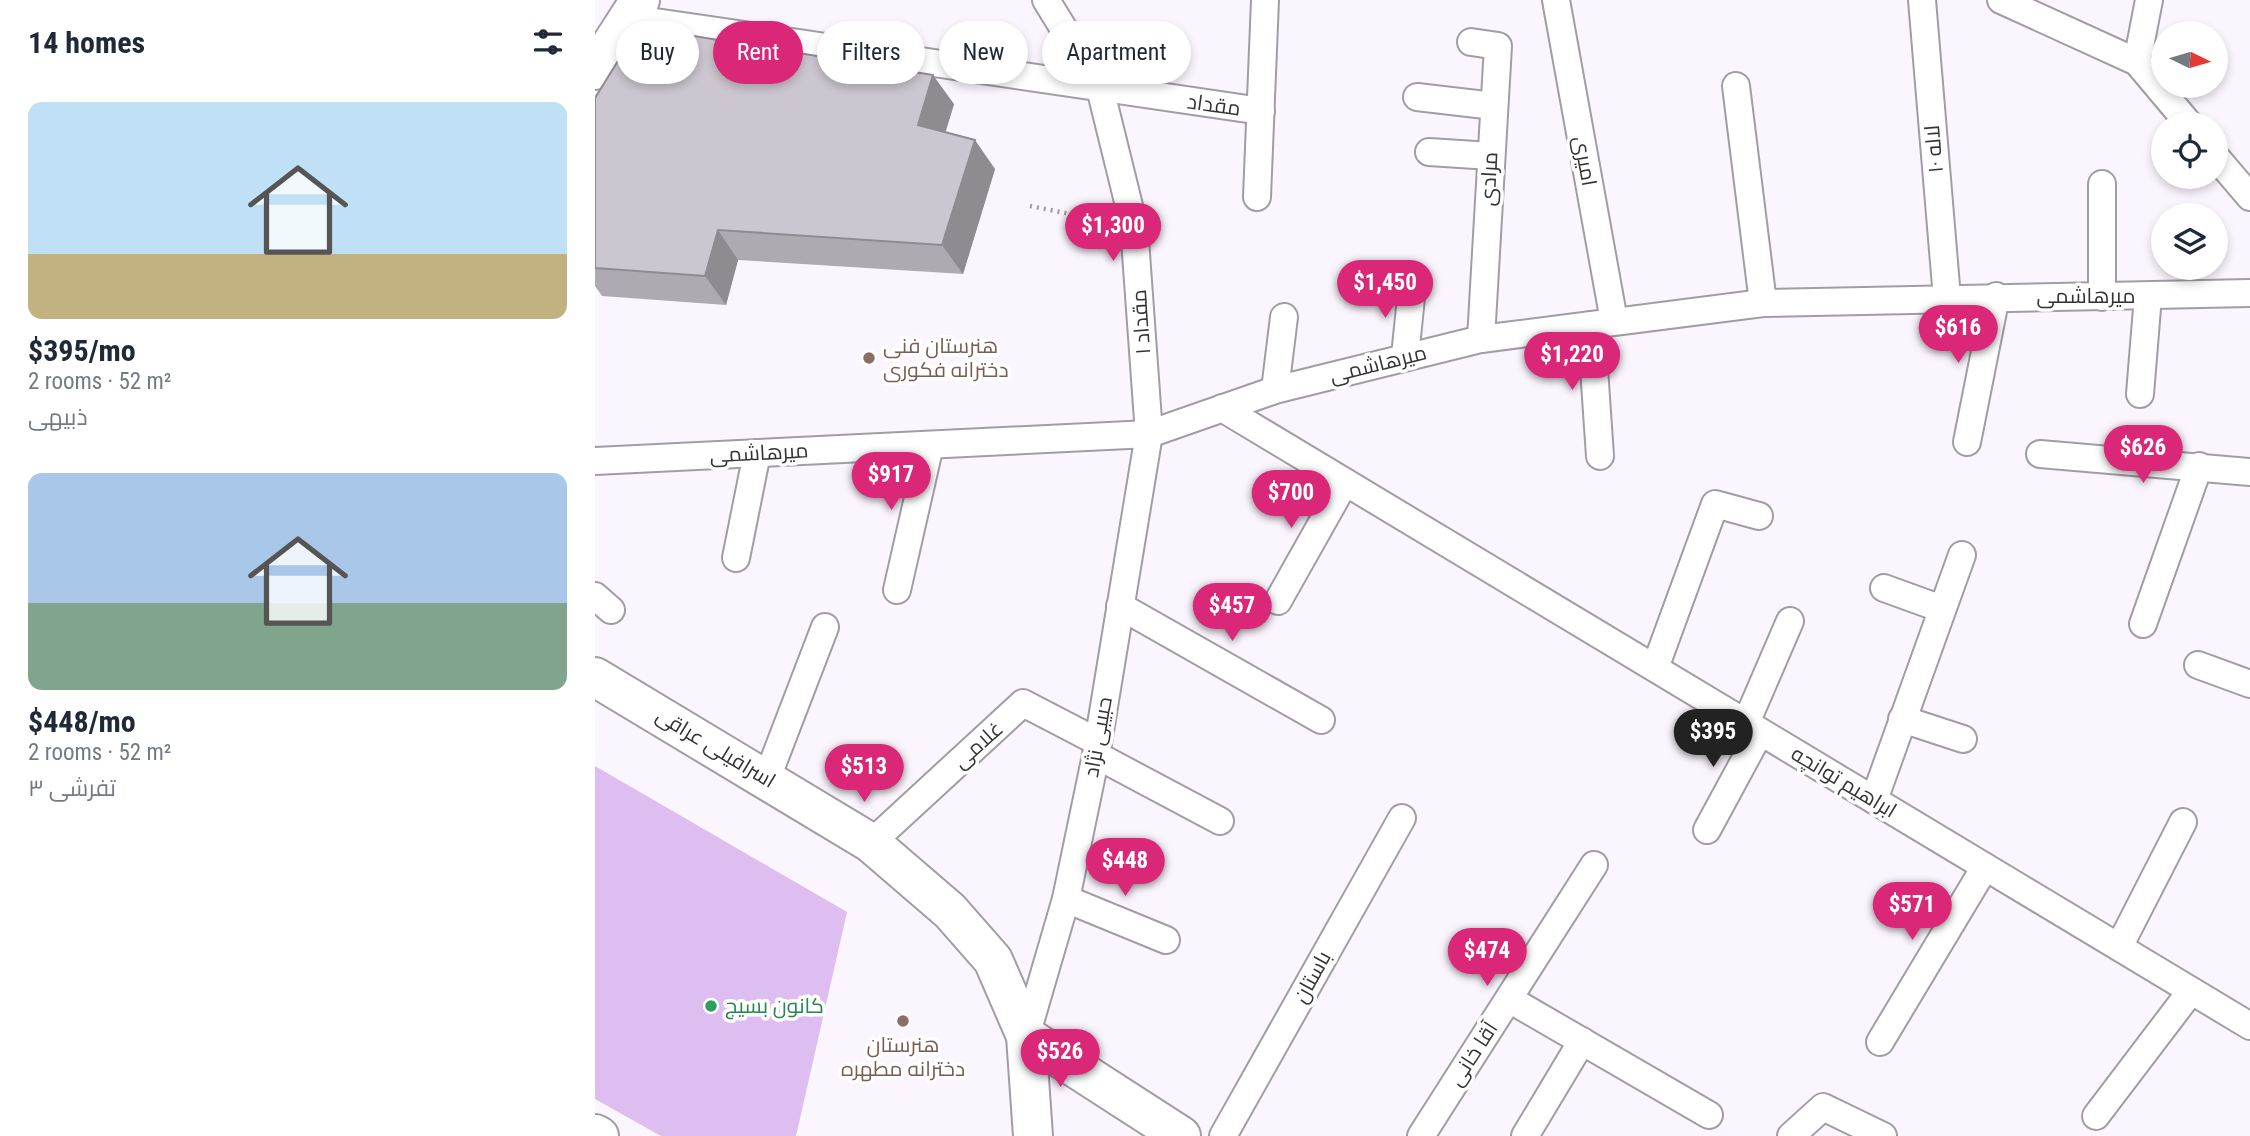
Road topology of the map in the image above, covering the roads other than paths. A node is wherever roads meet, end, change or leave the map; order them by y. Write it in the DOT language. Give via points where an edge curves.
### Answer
graph roads {
  1 [pos="1046,0"];
  2 [pos="1265,0"];
  3 [pos="1556,0"];
  4 [pos="1922,0"];
  5 [pos="2001,0"];
  6 [pos="2148,0"];
  7 [pos="634,9"];
  8 [pos="1471,42"];
  9 [pos="2137,62"];
  10 [pos="595,70"];
  11 [pos="1737,86"];
  12 [pos="1100,88"];
  13 [pos="1417,97"];
  14 [pos="1494,106"];
  15 [pos="1261,111"];
  16 [pos="2179,112"];
  17 [pos="1429,152"];
  18 [pos="1490,156"];
  19 [pos="2228,171"];
  20 [pos="2102,184"];
  21 [pos="1257,197"];
  22 [pos="2250,197"];
  23 [pos="1412,289"];
  24 [pos="2250,293"];
  25 [pos="1996,296"];
  26 [pos="2148,296"];
  27 [pos="2102,297"];
  28 [pos="1947,298"];
  29 [pos="1763,303"];
  30 [pos="1285,317"];
  31 [pos="1602,323"];
  32 [pos="1481,340"];
  33 [pos="1405,356"];
  34 [pos="1275,390"];
  35 [pos="2140,394"];
  36 [pos="1222,408"];
  37 [pos="1149,434"];
  38 [pos="1967,442"];
  39 [pos="930,444"];
  40 [pos="757,453"];
  41 [pos="2040,454"];
  42 [pos="1600,456"];
  43 [pos="595,461"];
  44 [pos="2199,466"];
  45 [pos="2250,472"];
  46 [pos="1345,482"];
  47 [pos="1759,516"];
  48 [pos="1962,555"];
  49 [pos="736,558"];
  50 [pos="1885,588"];
  51 [pos="897,590"];
  52 [pos="1278,601"];
  53 [pos="1120,606"];
  54 [pos="1942,608"];
  55 [pos="1790,621"];
  56 [pos="2143,624"];
  57 [pos="825,627"];
  58 [pos="2198,665"];
  59 [pos="1655,668"];
  60 [pos="595,677"];
  61 [pos="2250,684"];
  62 [pos="1902,719"];
  63 [pos="1321,720"];
  64 [pos="1753,728"];
  65 [pos="1963,739"];
  66 [pos="1097,748"];
  67 [pos="767,778"];
  68 [pos="1874,800"];
  69 [pos="1402,818"];
  70 [pos="1220,821"];
  71 [pos="2183,822"];
  72 [pos="1707,830"];
  73 [pos="871,843"];
  74 [pos="1594,865"];
  75 [pos="1985,867"];
  76 [pos="1066,899"];
  77 [pos="1166,940"];
  78 [pos="2119,947"];
  79 [pos="2191,991"];
  80 [pos="1509,999"];
  81 [pos="2250,1026"];
  82 [pos="1026,1036"];
  83 [pos="1582,1041"];
  84 [pos="1880,1042"];
  85 [pos="1709,1115"];
  86 [pos="2096,1116"];
  87 [pos="1033,1136"];
  88 [pos="1181,1136"];
  89 [pos="1223,1136"];
  90 [pos="1421,1136"];
  91 [pos="1525,1136"];
  92 [pos="1791,1136"];
  93 [pos="1882,1136"];
  1 -- 12 [label="street, مقداد ۱"];
  2 -- 15 [label="street"];
  3 -- 31 [label="street, امیری"];
  4 -- 28 [label="street, لاله ۱۰"];
  5 -- 9 [label="street"];
  6 -- 9 [label="street"];
  7 -- 10 [label="street"];
  7 -- 12 [label="street, مقداد"];
  8 -- 14 [label="street, مرادی" via="1498,46"];
  9 -- 16 [label="street"];
  11 -- 29 [label="street"];
  12 -- 15 [label="street, مقداد"];
  12 -- 37 [label="street, مقداد ۱" via="1134,226"];
  13 -- 14 [label="street"];
  14 -- 18 [label="street, مرادی"];
  15 -- 21 [label="street"];
  17 -- 18 [label="street"];
  18 -- 32 [label="street, مرادی"];
  19 -- 22 [label="street"];
  20 -- 27 [label="street"];
  23 -- 33 [label="street"];
  24 -- 26 [label="street, میرهاشمی"];
  25 -- 27 [label="street, میرهاشمی"];
  25 -- 28 [label="street, میرهاشمی"];
  25 -- 38 [label="street"];
  26 -- 27 [label="street, میرهاشمی"];
  26 -- 35 [label="street"];
  28 -- 29 [label="street, میرهاشمی"];
  29 -- 31 [label="street, میرهاشمی"];
  30 -- 34 [label="street"];
  31 -- 32 [label="street, میرهاشمی"];
  31 -- 42 [label="street, امیری"];
  32 -- 33 [label="street, میرهاشمی"];
  33 -- 34 [label="street, میرهاشمی"];
  34 -- 36 [label="street, میرهاشمی"];
  36 -- 37 [label="street, میرهاشمی"];
  36 -- 46 [label="street, ابراهیم توانچه"];
  37 -- 39 [label="street, میرهاشمی"];
  37 -- 53 [label="street, حبیبی نژاد"];
  39 -- 40 [label="street, میرهاشمی"];
  39 -- 51 [label="street"];
  40 -- 43 [label="street, میرهاشمی"];
  40 -- 49 [label="street"];
  41 -- 44 [label="street"];
  44 -- 45 [label="street"];
  44 -- 56 [label="street"];
  46 -- 52 [label="street"];
  46 -- 59 [label="street, ابراهیم توانچه"];
  47 -- 59 [label="street" via="1715,504"];
  48 -- 54 [label="street"];
  50 -- 54 [label="street"];
  53 -- 63 [label="street"];
  53 -- 66 [label="street, حبیبی نژاد"];
  54 -- 62 [label="street"];
  55 -- 64 [label="street"];
  57 -- 67 [label="street"];
  58 -- 61 [label="street"];
  59 -- 64 [label="street, ابراهیم توانچه"];
  60 -- 67 [label="street, اسرافیلی عراقی"];
  62 -- 65 [label="street"];
  62 -- 68 [label="street"];
  64 -- 68 [label="street, ابراهیم توانچه"];
  64 -- 72 [label="street"];
  66 -- 70 [label="street"];
  66 -- 73 [label="street, غلامی" via="1023,704"];
  66 -- 76 [label="street, حبیبی نژاد"];
  67 -- 73 [label="street, اسرافیلی عراقی"];
  68 -- 75 [label="street, ابراهیم توانچه"];
  69 -- 89 [label="street, باستان"];
  71 -- 78 [label="street"];
  73 -- 82 [label="street, اسرافیلی عراقی" via="950,911 993,961"];
  74 -- 80 [label="street, آقا خانی"];
  75 -- 78 [label="street, ابراهیم توانچه"];
  75 -- 84 [label="street"];
  76 -- 77 [label="street"];
  76 -- 82 [label="street, حبیبی نژاد"];
  78 -- 79 [label="street, ابراهیم توانچه"];
  79 -- 81 [label="street, ابراهیم توانچه"];
  79 -- 86 [label="street"];
  80 -- 83 [label="street"];
  80 -- 90 [label="street, آقا خانی"];
  82 -- 87 [label="street"];
  82 -- 88 [label="street"];
  83 -- 85 [label="street"];
  83 -- 91 [label="street"];
  92 -- 93 [label="street" via="1823,1107"];
}
